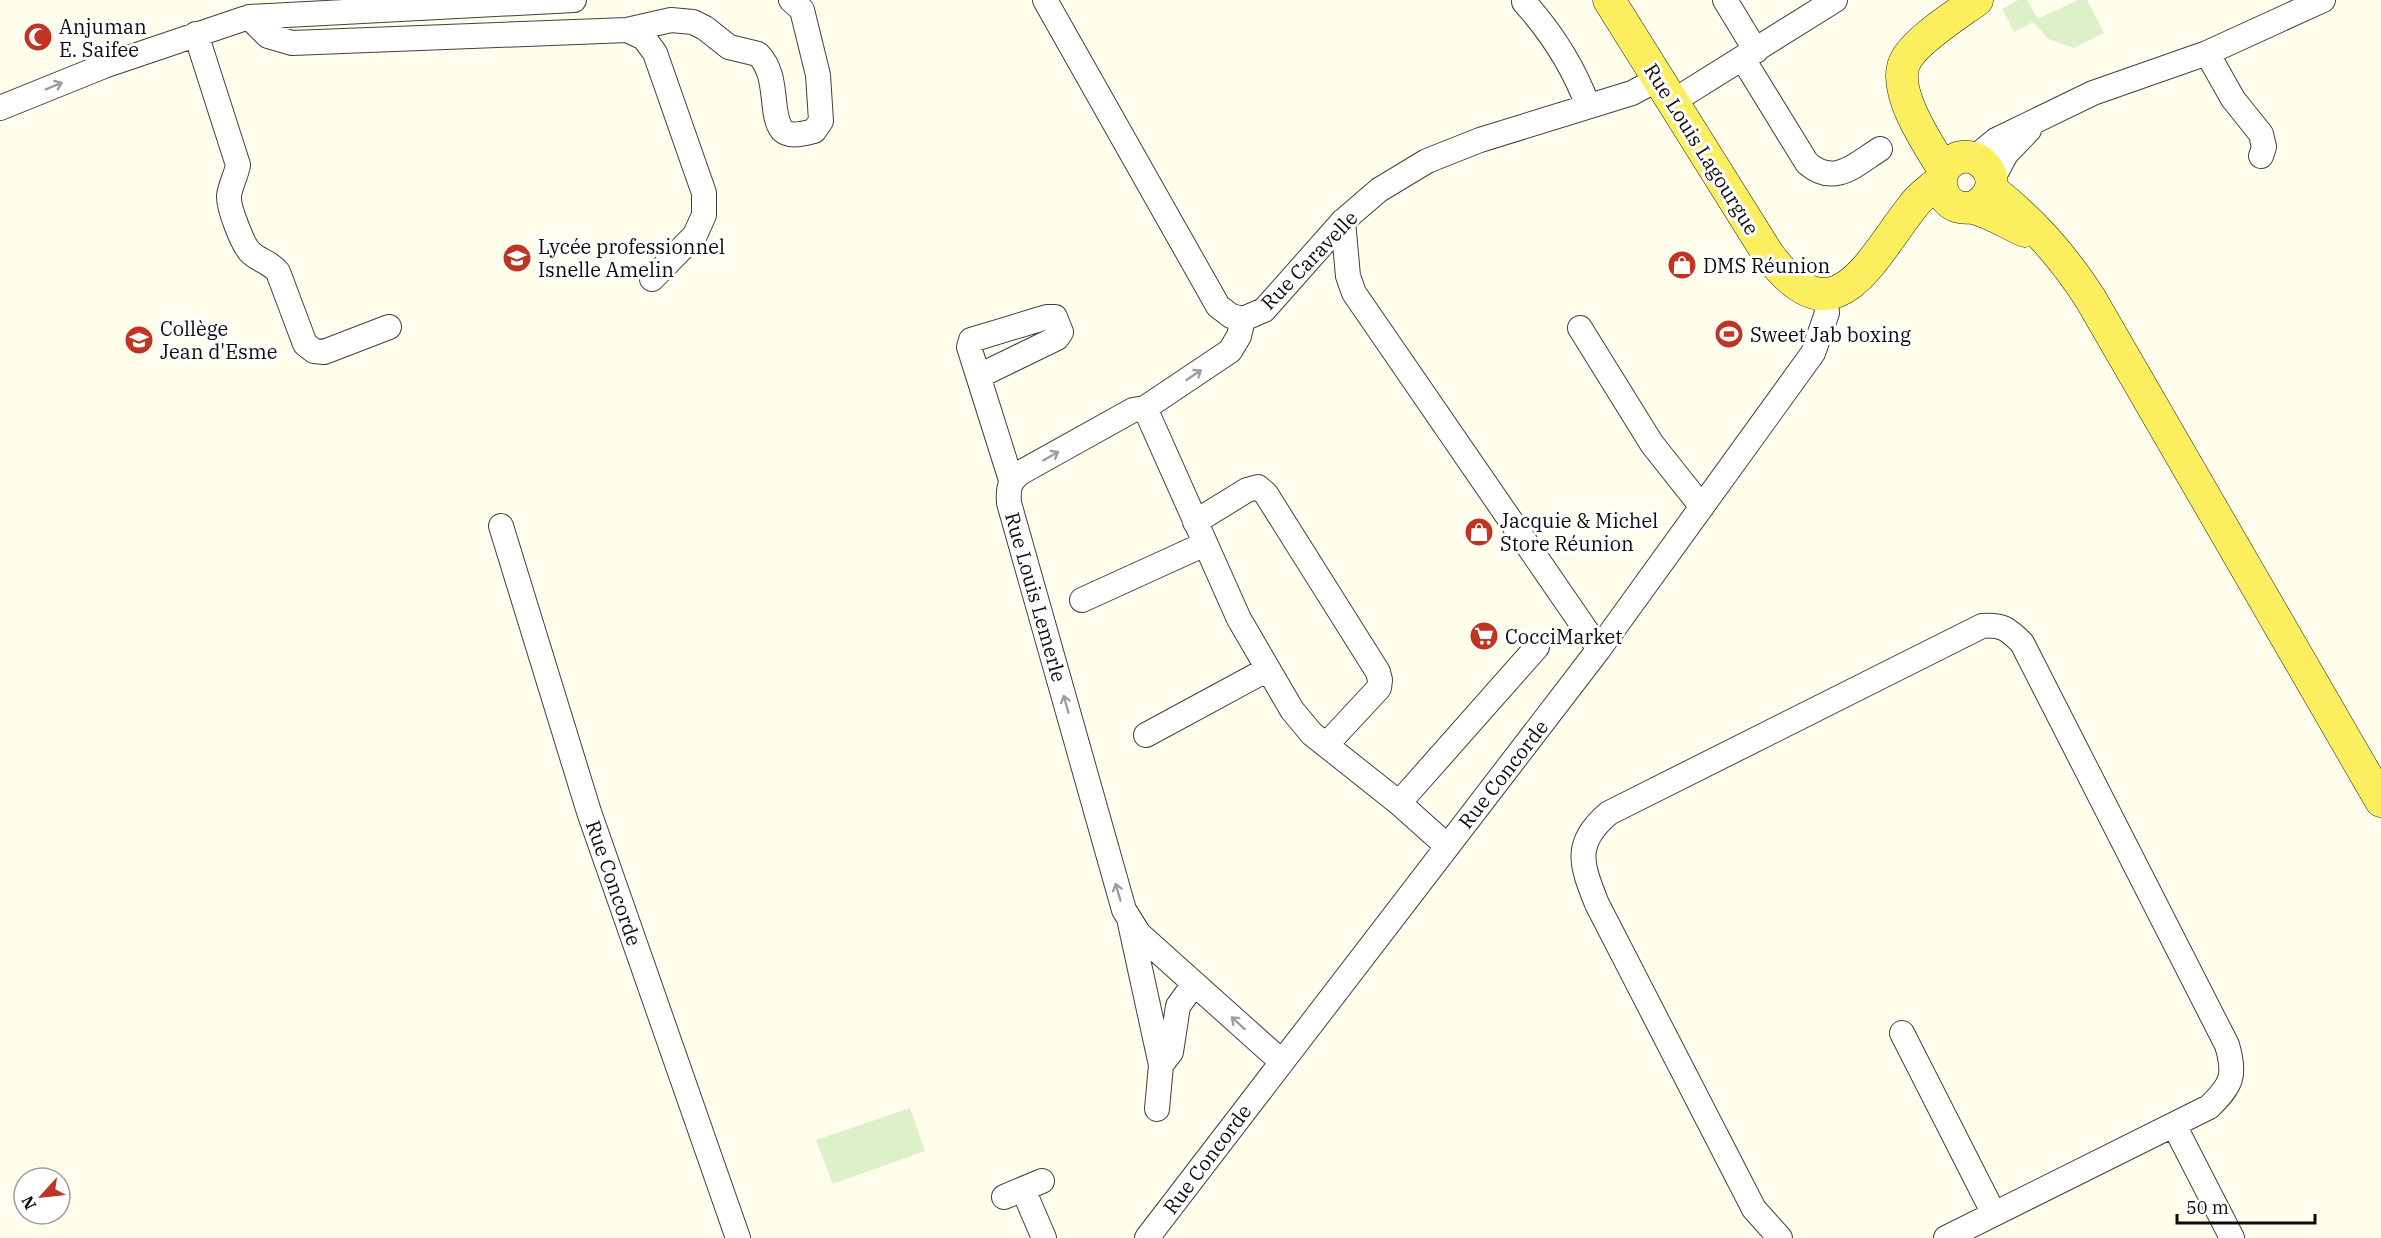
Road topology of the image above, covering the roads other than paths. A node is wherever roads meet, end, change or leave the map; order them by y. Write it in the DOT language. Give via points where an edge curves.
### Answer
graph roads {
  1 [pos="574,0"];
  2 [pos="790,0"];
  3 [pos="1045,0"];
  4 [pos="1609,0"];
  5 [pos="1725,0"];
  6 [pos="1835,0"];
  7 [pos="1977,0"];
  8 [pos="2324,0"];
  9 [pos="1524,2"];
  10 [pos="247,9"];
  11 [pos="627,30"];
  12 [pos="196,34"];
  13 [pos="2207,52"];
  14 [pos="1749,55"];
  15 [pos="1665,90"];
  16 [pos="1588,106"];
  17 [pos="0,108"];
  18 [pos="1880,149"];
  19 [pos="2261,156"];
  20 [pos="1966,181"];
  21 [pos="1343,221"];
  22 [pos="652,279"];
  23 [pos="1825,293"];
  24 [pos="1243,319"];
  25 [pos="389,327"];
  26 [pos="1580,328"];
  27 [pos="979,376"];
  28 [pos="1145,408"];
  29 [pos="1011,480"];
  30 [pos="1702,507"];
  31 [pos="501,525"];
  32 [pos="1200,533"];
  33 [pos="1082,600"];
  34 [pos="1537,648"];
  35 [pos="1599,649"];
  36 [pos="1268,669"];
  37 [pos="1146,735"];
  38 [pos="1326,745"];
  39 [pos="2381,801"];
  40 [pos="1399,803"];
  41 [pos="1448,846"];
  42 [pos="1130,922"];
  43 [pos="1194,984"];
  44 [pos="1902,1033"];
  45 [pos="1282,1062"];
  46 [pos="1161,1065"];
  47 [pos="1156,1109"];
  48 [pos="2174,1125"];
  49 [pos="1023,1189"];
  50 [pos="1994,1214"];
  51 [pos="738,1238"];
  52 [pos="1044,1238"];
  53 [pos="1147,1238"];
  54 [pos="1780,1238"];
  55 [pos="1946,1238"];
  56 [pos="2232,1238"];
  1 -- 10 [label="street"];
  2 -- 11 [label="street" via="802,10 818,75 821,121 814,131 803,134 782,130 770,70 759,54 729,47 693,22 670,20"];
  3 -- 24 [label="street, Rue Caravelle" via="1218,306"];
  4 -- 15 [label="main road, Rue Louis Lagourgue"];
  5 -- 14 [label="street"];
  6 -- 14 [label="street, Rue Caravelle"];
  7 -- 20 [label="main road" via="1917,47 1904,63 1902,80 1906,100"];
  8 -- 13 [label="street"];
  9 -- 16 [label="street" via="1564,56"];
  10 -- 11 [label="street" via="268,36 292,44"];
  10 -- 12 [label="street"];
  11 -- 22 [label="street" via="644,38 655,53 704,193 704,215 694,235"];
  17 -- 12 [label="street, one-way"];
  12 -- 25 [label="street" via="238,165 228,201 249,251 278,272 305,344 324,352"];
  13 -- 19 [label="street" via="2233,99 2261,134"];
  13 -- 20 [label="street" via="2093,93 2039,119 2006,154"];
  14 -- 15 [label="street, Rue Caravelle"];
  14 -- 18 [label="street" via="1807,163 1816,171 1843,172"];
  15 -- 16 [label="street, Rue Caravelle" via="1632,93"];
  15 -- 23 [label="main road, Rue Louis Lagourgue" via="1778,267 1801,289"];
  16 -- 21 [label="street, Rue Caravelle" via="1427,161 1379,190"];
  20 -- 23 [label="main road" via="1924,219 1890,241 1853,282"];
  20 -- 39 [label="main road" via="2014,207 2050,243 2090,298"];
  21 -- 24 [label="street, Rue Caravelle" via="1264,310"];
  21 -- 35 [label="street" via="1348,276 1354,293"];
  23 -- 30 [label="street, Rue Concorde" via="1827,313 1813,353"];
  28 -- 24 [label="street, one-way" via="1230,351"];
  26 -- 30 [label="street" via="1652,444"];
  27 -- 29 [label="street, Rue Louis Lemerle"];
  29 -- 28 [label="street, one-way" via="1133,410"];
  28 -- 32 [label="street"];
  42 -- 29 [label="street, Rue Louis Lemerle, one-way" via="1009,502"];
  30 -- 35 [label="street, Rue Concorde"];
  31 -- 51 [label="street, Rue Concorde" via="589,812"];
  32 -- 33 [label="street"];
  32 -- 36 [label="street" via="1239,619"];
  32 -- 38 [label="street" via="1247,490 1258,487 1378,672 1379,688"];
  34 -- 40 [label="street"];
  35 -- 41 [label="street, Rue Concorde"];
  36 -- 37 [label="street"];
  36 -- 38 [label="street" via="1292,710"];
  38 -- 40 [label="street"];
  40 -- 41 [label="street"];
  41 -- 45 [label="street, Rue Concorde"];
  42 -- 43 [label="street, Rue Louis Lemerle"];
  42 -- 46 [label="street, Rue Louis Lemerle"];
  45 -- 43 [label="street, Rue Louis Lemerle, one-way"];
  43 -- 46 [label="street, Rue Louis Lemerle" via="1178,1006 1171,1052"];
  44 -- 50 [label="street"];
  45 -- 53 [label="street, Rue Concorde"];
  46 -- 47 [label="street, Rue Louis Lemerle"];
  48 -- 50 [label="street"];
  48 -- 54 [label="street" via="2210,1107 2224,1094 2233,1066 2227,1045 2022,643 2012,632 1996,625 1982,626 1609,813 1593,826 1586,840 1586,870 1597,904 1754,1209"];
  48 -- 56 [label="street"];
  49 -- 52 [label="street"];
  50 -- 55 [label="street"];
}
